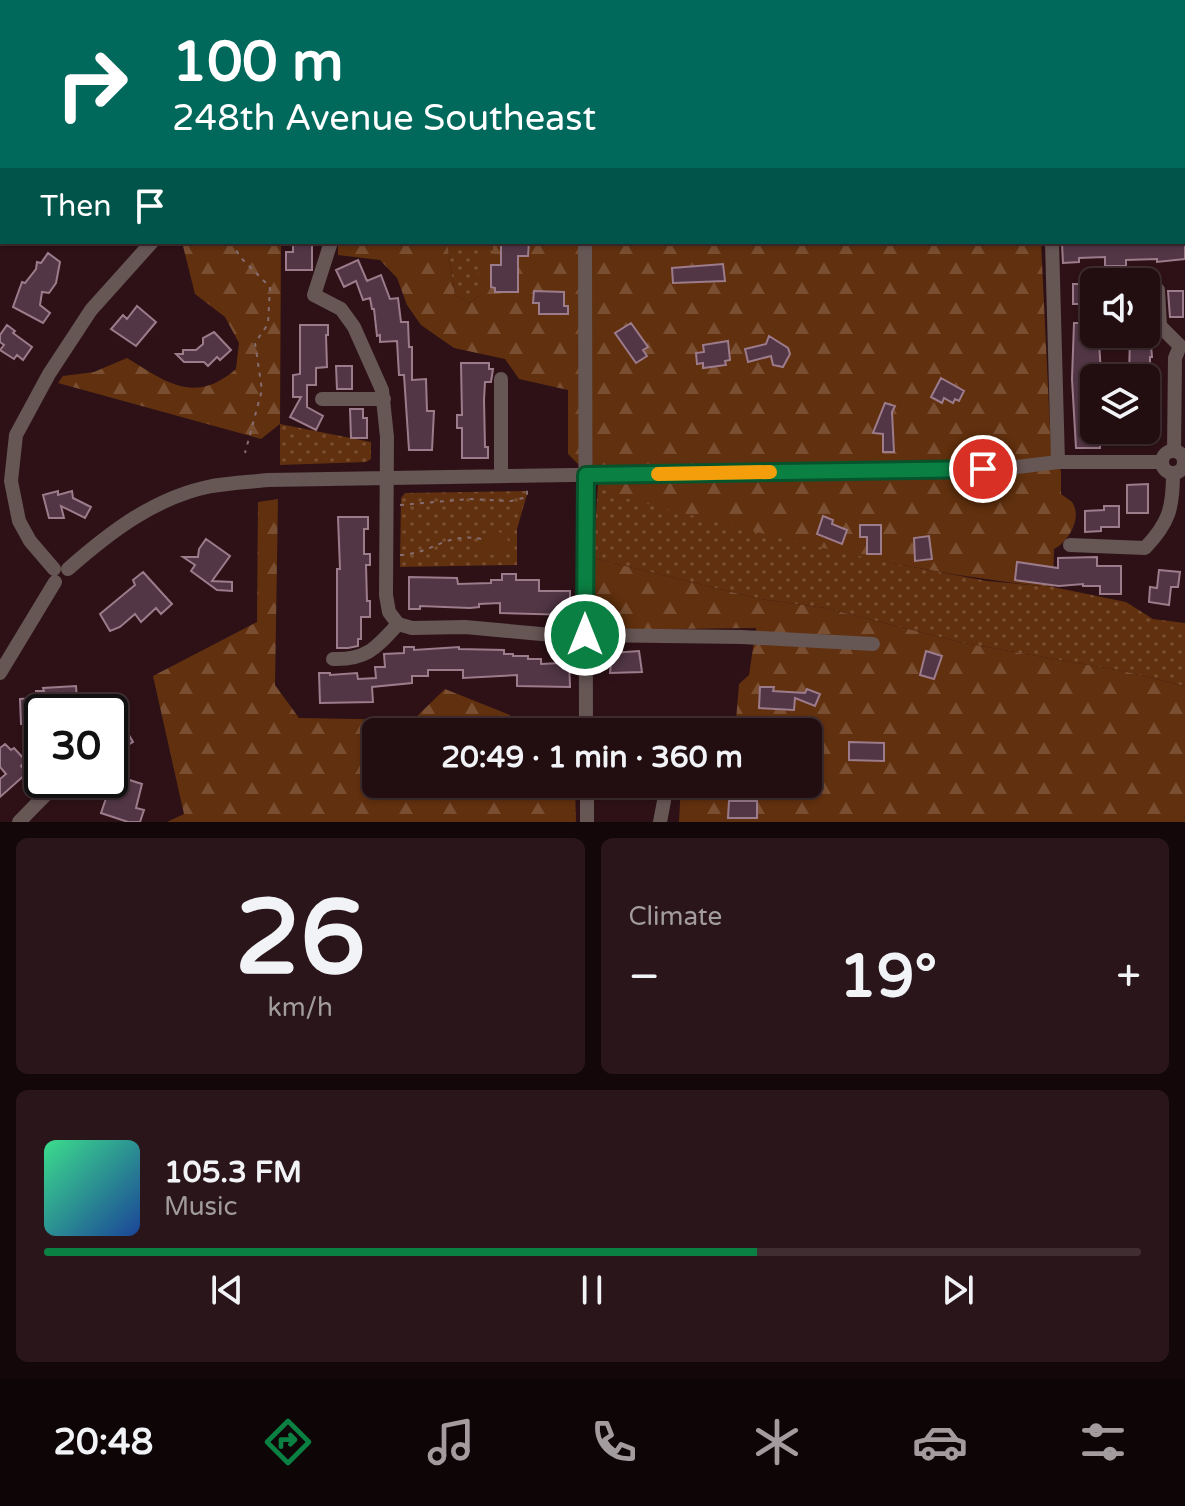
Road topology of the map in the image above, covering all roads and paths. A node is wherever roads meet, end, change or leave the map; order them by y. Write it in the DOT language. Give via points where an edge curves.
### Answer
graph roads {
  1 [pos="150,244"];
  2 [pos="232,244"];
  3 [pos="330,244"];
  4 [pos="585,244"];
  5 [pos="1052,244"];
  6 [pos="1160,326"];
  7 [pos="1182,344"];
  8 [pos="501,379"];
  9 [pos="322,399"];
  10 [pos="384,399"];
  11 [pos="245,453"];
  12 [pos="1181,458"];
  13 [pos="1058,462"];
  14 [pos="1162,462"];
  15 [pos="1173,474"];
  16 [pos="586,475"];
  17 [pos="501,476"];
  18 [pos="526,476"];
  19 [pos="387,478"];
  20 [pos="387,504"];
  21 [pos="482,539"];
  22 [pos="1070,545"];
  23 [pos="387,556"];
  24 [pos="59,573"];
  25 [pos="398,624"];
  26 [pos="585,636"];
  27 [pos="873,644"];
  28 [pos="333,659"];
  29 [pos="0,673"];
  30 [pos="586,718"];
  31 [pos="42,798"];
  32 [pos="587,798"];
  33 [pos="664,801"];
  34 [pos="19,822"];
  35 [pos="587,822"];
  36 [pos="660,822"];
  1 -- 24 [label="street" via="91,310 16,435 11,481 16,510 30,541"];
  2 -- 11 [label="path" via="270,287 268,324 255,343 262,390"];
  3 -- 10 [label="street" via="314,295 341,309 354,327"];
  4 -- 16 [label="street"];
  5 -- 13 [label="street"];
  6 -- 7 [label="street"];
  7 -- 12 [label="street" via="1175,358"];
  8 -- 17 [label="street"];
  9 -- 10 [label="street"];
  10 -- 19 [label="street"];
  12 -- 14 [label="street" via="1164,455"];
  12 -- 15 [label="street" via="1181,471"];
  13 -- 14 [label="street"];
  13 -- 16 [label="street" via="1009,468"];
  14 -- 15 [label="street"];
  15 -- 22 [label="street" via="1173,504 1145,548"];
  16 -- 18 [label="street"];
  16 -- 26 [label="street"];
  17 -- 18 [label="street"];
  17 -- 19 [label="street"];
  18 -- 20 [label="path" via="527,497 519,499"];
  19 -- 20 [label="street"];
  19 -- 24 [label="street" via="211,486 131,519"];
  20 -- 23 [label="street"];
  21 -- 23 [label="path" via="454,537 423,552"];
  23 -- 25 [label="street" via="389,612"];
  24 -- 29 [label="street"];
  25 -- 26 [label="street"];
  25 -- 28 [label="street" via="362,657"];
  26 -- 27 [label="street"];
  26 -- 30 [label="street"];
  31 -- 34 [label="street"];
  32 -- 35 [label="street"];
  33 -- 36 [label="street"];
}
